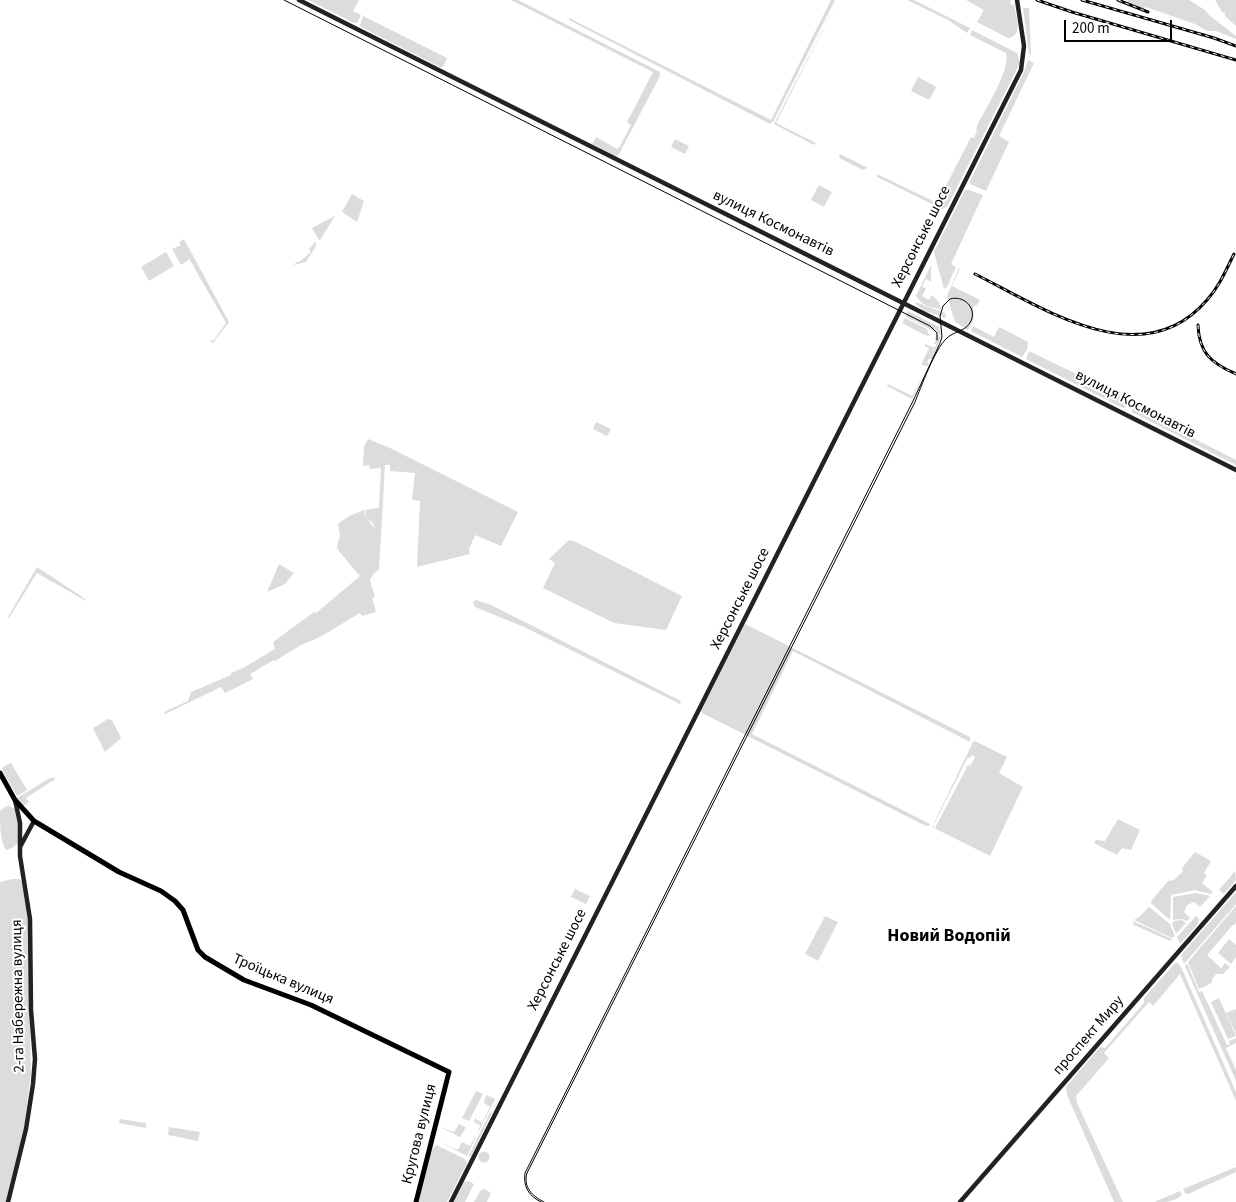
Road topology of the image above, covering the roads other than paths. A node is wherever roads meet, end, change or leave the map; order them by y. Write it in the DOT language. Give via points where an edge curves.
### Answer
graph roads {
  1 [pos="299,0"];
  2 [pos="1017,0"];
  3 [pos="902,303"];
  4 [pos="1236,470"];
  5 [pos="0,772"];
  6 [pos="15,800"];
  7 [pos="34,821"];
  8 [pos="20,848"];
  9 [pos="1236,886"];
  10 [pos="449,1072"];
  11 [pos="8,1202"];
  12 [pos="416,1202"];
  13 [pos="451,1202"];
  14 [pos="960,1202"];
  1 -- 3 [label="main road, вулиця Космонавтів"];
  2 -- 3 [label="main road, Херсонське шосе" via="1024,46 1021,70"];
  3 -- 4 [label="main road, вулиця Космонавтів"];
  3 -- 13 [label="main road, Херсонське шосе"];
  5 -- 6 [label="main road, Троїцька вулиця"];
  6 -- 7 [label="main road, Троїцька вулиця"];
  6 -- 8 [label="main road, 2-га Набережна вулиця" via="20,823"];
  7 -- 8 [label="main road"];
  7 -- 10 [label="main road, Троїцька вулиця" via="175,901 182,910 198,950 205,957 244,980 311,1004"];
  8 -- 11 [label="main road, 2-га Набережна вулиця" via="30,919 35,1059 26,1129"];
  9 -- 14 [label="main road, проспект Миру"];
  10 -- 12 [label="main road, Кругова вулиця"];
}
